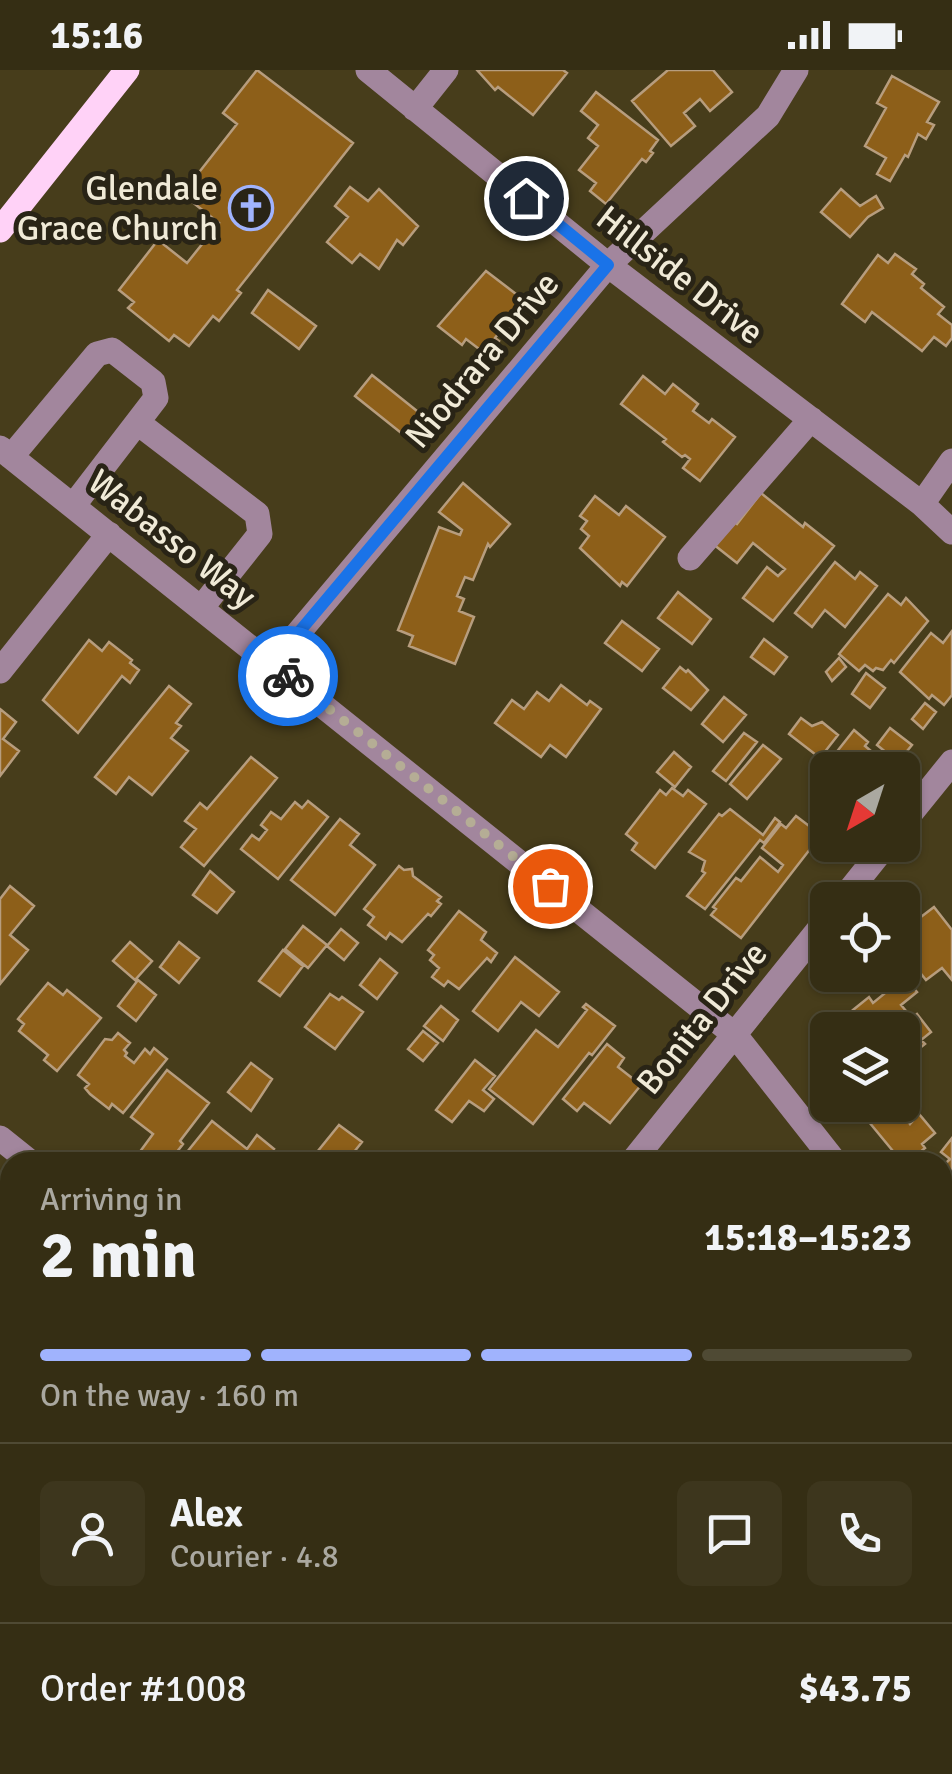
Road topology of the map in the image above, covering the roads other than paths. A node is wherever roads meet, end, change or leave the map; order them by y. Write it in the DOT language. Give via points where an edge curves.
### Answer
graph roads {
  1 [pos="127,70"];
  2 [pos="368,70"];
  3 [pos="446,70"];
  4 [pos="796,70"];
  5 [pos="416,108"];
  6 [pos="0,230"];
  7 [pos="608,265"];
  8 [pos="810,419"];
  9 [pos="138,423"];
  10 [pos="6,453"];
  11 [pos="952,461"];
  12 [pos="922,504"];
  13 [pos="74,506"];
  14 [pos="952,532"];
  15 [pos="109,534"];
  16 [pos="690,558"];
  17 [pos="202,607"];
  18 [pos="273,663"];
  19 [pos="0,670"];
  20 [pos="952,762"];
  21 [pos="920,802"];
  22 [pos="872,862"];
  23 [pos="856,882"];
  24 [pos="810,940"];
  25 [pos="734,1034"];
  26 [pos="640,1152"];
  27 [pos="827,1152"];
  1 -- 6 [label="main road"];
  2 -- 5 [label="street, Hillside Drive"];
  3 -- 5 [label="street"];
  4 -- 7 [label="street, Niodrara Drive" via="768,116"];
  5 -- 7 [label="street, Hillside Drive"];
  7 -- 8 [label="street, Hillside Drive"];
  7 -- 18 [label="street, Niodrara Drive"];
  8 -- 12 [label="street, Hillside Drive"];
  8 -- 16 [label="street"];
  9 -- 10 [label="street" via="156,398 153,382 112,350 97,354"];
  9 -- 13 [label="street"];
  9 -- 17 [label="street" via="256,514 260,534"];
  10 -- 13 [label="street, Wabasso Way"];
  11 -- 12 [label="street"];
  12 -- 14 [label="street, Hillside Drive"];
  13 -- 15 [label="street, Wabasso Way"];
  15 -- 17 [label="street, Wabasso Way"];
  15 -- 19 [label="street"];
  17 -- 18 [label="street, Wabasso Way"];
  18 -- 25 [label="street, Wabasso Way"];
  20 -- 21 [label="street"];
  22 -- 23 [label="street"];
  24 -- 25 [label="street, Bonita Drive"];
  25 -- 26 [label="street, Bonita Drive"];
  25 -- 27 [label="street, Wabasso Way"];
}
